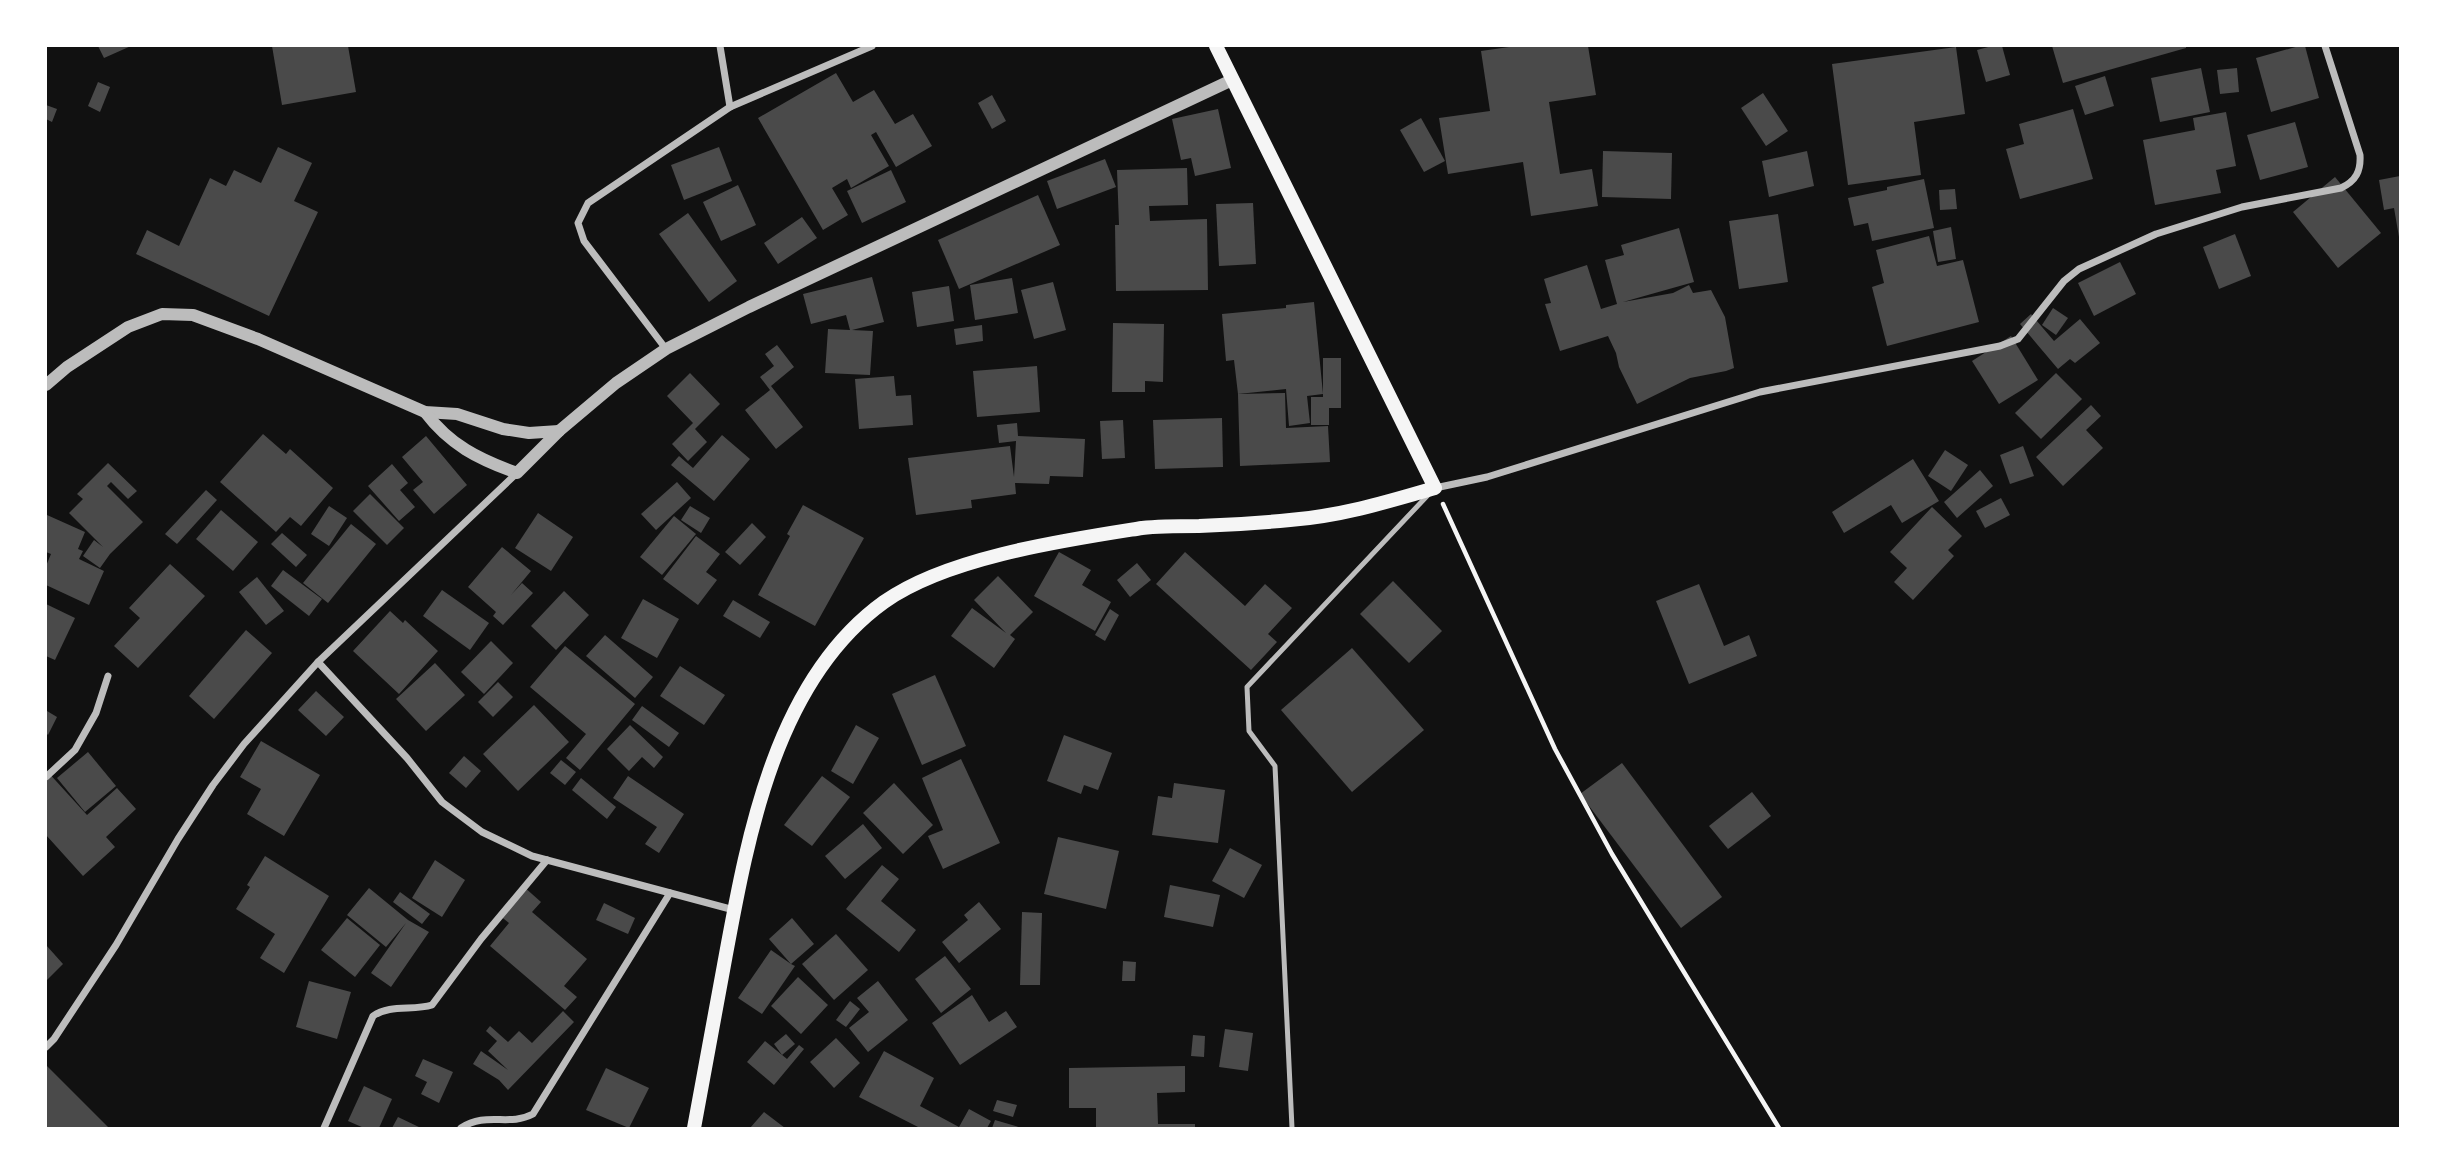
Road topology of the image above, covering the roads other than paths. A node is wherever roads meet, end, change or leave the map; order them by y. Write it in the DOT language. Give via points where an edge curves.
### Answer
graph roads {
  1 [pos="720,46"];
  2 [pos="872,46"];
  3 [pos="1219,46"];
  4 [pos="2325,46"];
  5 [pos="1232,80"];
  6 [pos="730,107"];
  7 [pos="666,349"];
  8 [pos="46,385"];
  9 [pos="425,412"];
  10 [pos="559,431"];
  11 [pos="517,473"];
  12 [pos="1435,488"];
  13 [pos="318,662"];
  14 [pos="108,676"];
  15 [pos="46,777"];
  16 [pos="547,860"];
  17 [pos="670,893"];
  18 [pos="734,910"];
  19 [pos="46,1047"];
  20 [pos="324,1129"];
  21 [pos="461,1129"];
  22 [pos="694,1129"];
  23 [pos="1292,1129"];
  1 -- 6 [label="street"];
  2 -- 6 [label="street"];
  3 -- 5 [label="main road"];
  4 -- 12 [label="street" via="2360,155 2361,167 2350,184 2242,207 2156,233 2079,269 2018,339 2000,346 1759,392 1487,477"];
  5 -- 7 [label="street"];
  5 -- 12 [label="main road"];
  6 -- 7 [label="street" via="588,203 578,223 584,242"];
  7 -- 10 [label="street"];
  8 -- 9 [label="street" via="128,327 162,314 193,315"];
  9 -- 10 [label="street" via="457,414 529,433"];
  9 -- 11 [label="street" via="440,432 461,448"];
  10 -- 11 [label="street"];
  11 -- 13 [label="street"];
  12 -- 18 [label="main road" via="1359,511 1294,520 1146,528 1021,550 926,579 885,602 820,667 786,729 761,800"];
  12 -- 23 [label="lane" via="1247,687 1249,731 1275,766"];
  13 -- 16 [label="street" via="442,802 482,832"];
  13 -- 19 [label="street" via="213,785 116,946"];
  14 -- 15 [label="street" via="96,713 75,750"];
  16 -- 17 [label="street"];
  16 -- 20 [label="street" via="432,1005 384,1009 373,1016"];
  17 -- 18 [label="street"];
  17 -- 21 [label="street" via="533,1114 520,1121 487,1118"];
  18 -- 22 [label="main road"];
}
